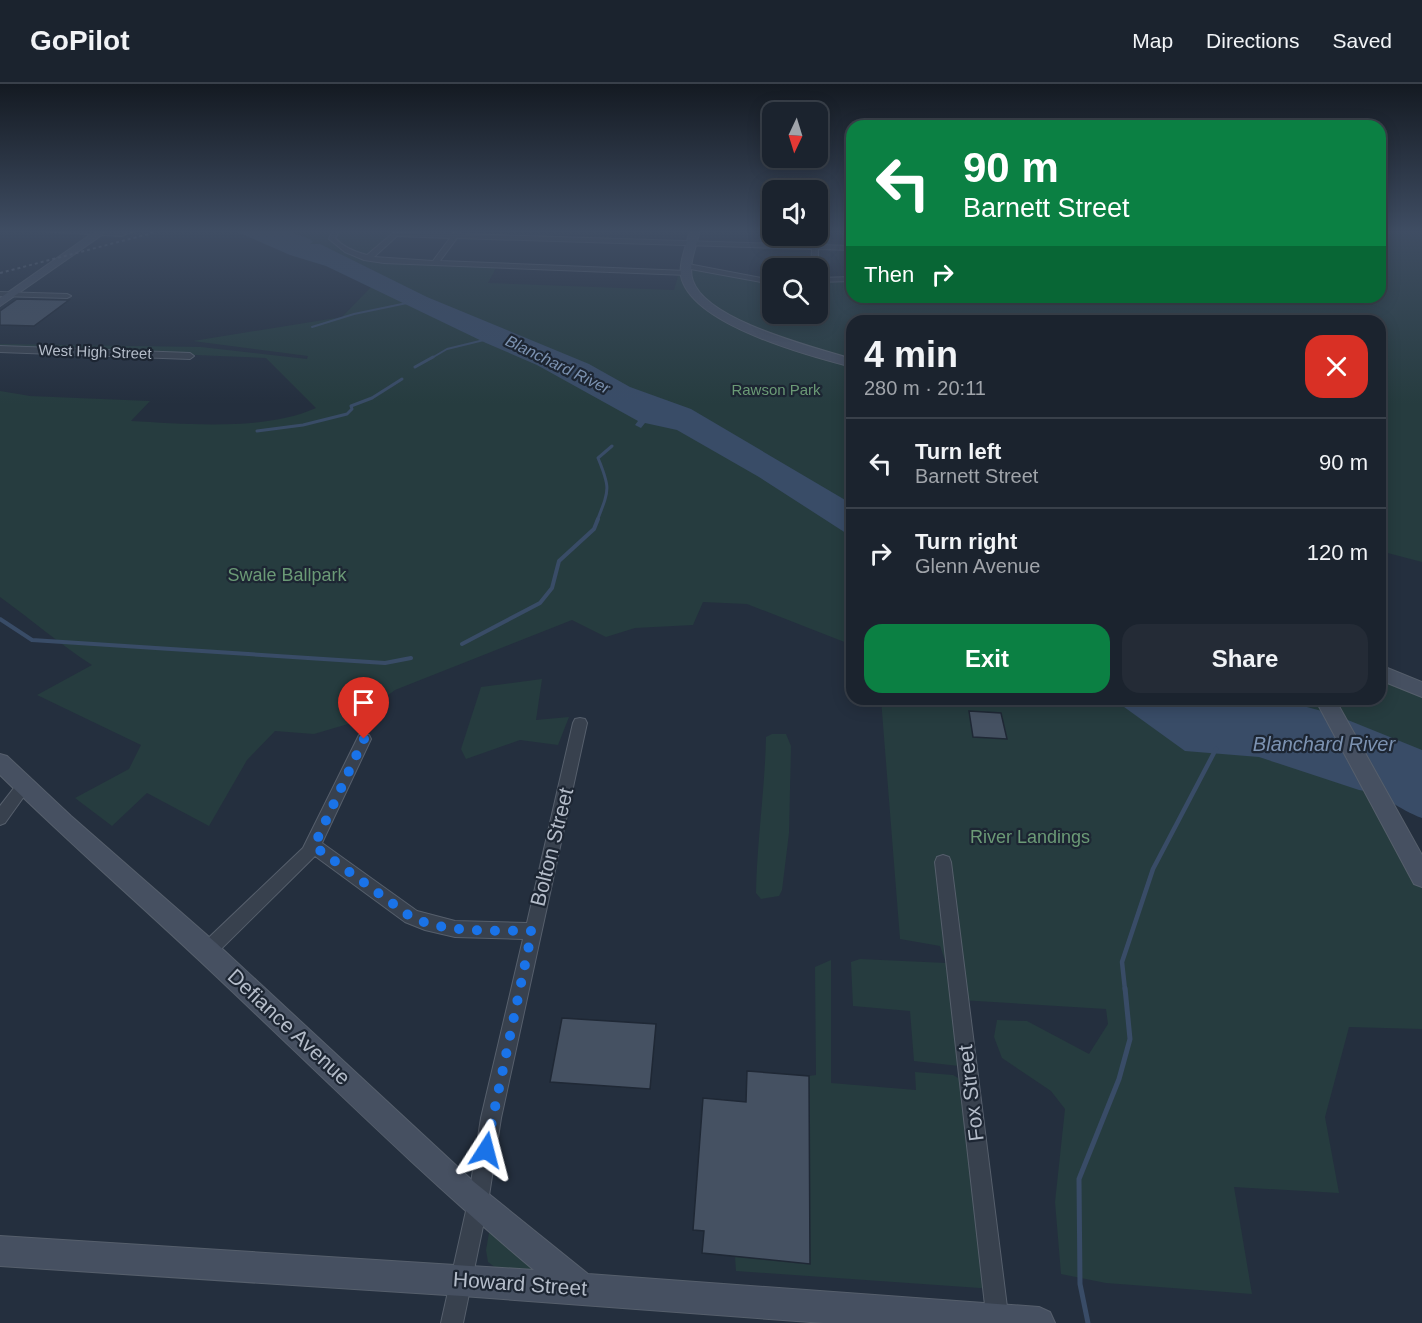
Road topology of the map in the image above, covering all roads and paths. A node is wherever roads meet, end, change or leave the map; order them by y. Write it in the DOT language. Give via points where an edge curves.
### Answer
graph roads {
  1 [pos="22,288"];
  2 [pos="691,288"];
  3 [pos="0,294"];
  4 [pos="13,294"];
  5 [pos="67,296"];
  6 [pos="0,303"];
  7 [pos="4,349"];
  8 [pos="0,356"];
  9 [pos="190,357"];
  10 [pos="846,361"];
  11 [pos="1386,675"];
  12 [pos="1422,690"];
  13 [pos="1328,705"];
  14 [pos="580,723"];
  15 [pos="364,739"];
  16 [pos="0,762"];
  17 [pos="25,784"];
  18 [pos="0,818"];
  19 [pos="314,846"];
  20 [pos="944,862"];
  21 [pos="1422,876"];
  22 [pos="532,931"];
  23 [pos="207,951"];
  24 [pos="478,1202"];
  25 [pos="0,1251"];
  26 [pos="462,1280"];
  27 [pos="582,1289"];
  28 [pos="998,1321"];
  29 [pos="452,1323"];
  30 [pos="1039,1323"];
  1 -- 4 [label="street"];
  2 -- 10 [label="street" via="699,299 727,319"];
  3 -- 4 [label="street"];
  4 -- 5 [label="street"];
  4 -- 6 [label="street"];
  7 -- 8 [label="street"];
  7 -- 9 [label="street, West High Street"];
  11 -- 12 [label="street"];
  13 -- 21 [label="street"];
  14 -- 22 [label="street, Bolton Street"];
  15 -- 19 [label="street"];
  16 -- 17 [label="street, Defiance Avenue"];
  17 -- 18 [label="street"];
  17 -- 23 [label="street, Defiance Avenue" via="63,823"];
  19 -- 22 [label="street" via="411,917 428,924"];
  19 -- 23 [label="street" via="302,862"];
  20 -- 28 [label="street, Fox Street"];
  22 -- 24 [label="street, Bolton Street" via="491,1118"];
  23 -- 24 [label="street, Defiance Avenue"];
  24 -- 26 [label="street, Bolton Street"];
  24 -- 27 [label="street, Defiance Avenue"];
  25 -- 26 [label="street, Howard Street"];
  26 -- 27 [label="street, Howard Street"];
  26 -- 29 [label="street, Bolton Street"];
  27 -- 28 [label="street, Howard Street"];
  28 -- 30 [label="street, Howard Street"];
}
